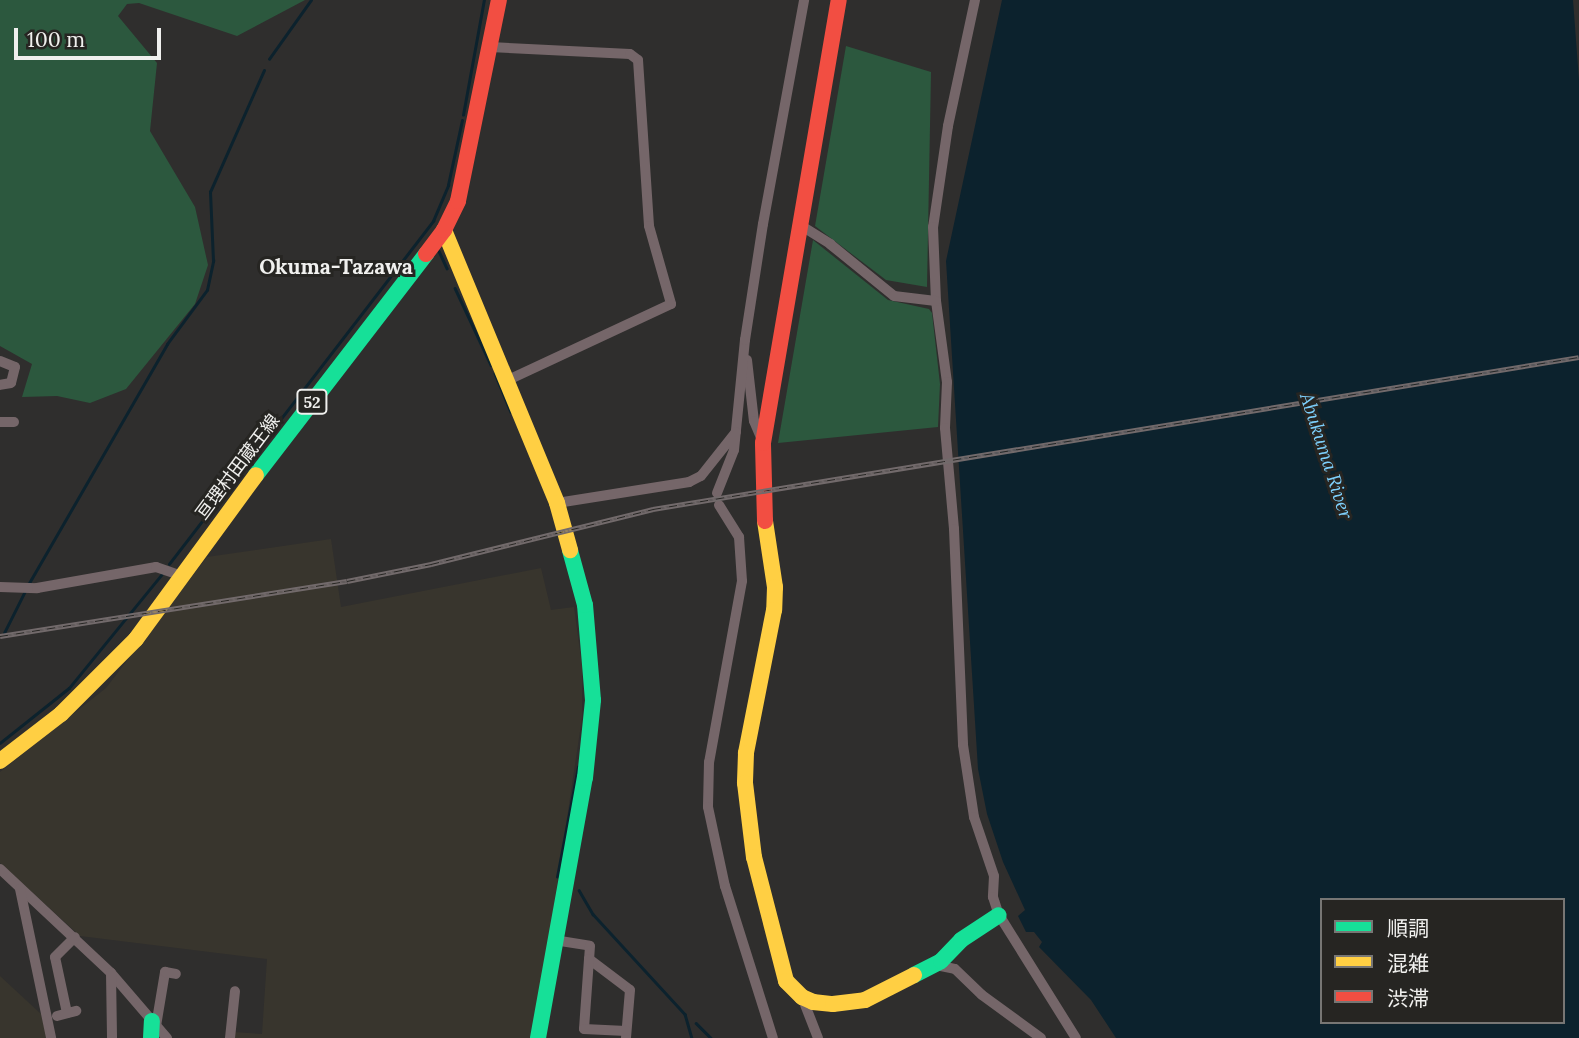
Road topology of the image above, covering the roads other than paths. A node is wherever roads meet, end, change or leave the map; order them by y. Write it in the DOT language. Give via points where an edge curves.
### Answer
graph roads {
  1 [pos="499,0"];
  2 [pos="804,0"];
  3 [pos="839,0"];
  4 [pos="975,0"];
  5 [pos="490,47"];
  6 [pos="800,225"];
  7 [pos="444,230"];
  8 [pos="936,300"];
  9 [pos="745,340"];
  10 [pos="0,361"];
  11 [pos="506,381"];
  12 [pos="0,385"];
  13 [pos="0,422"];
  14 [pos="14,422"];
  15 [pos="736,432"];
  16 [pos="763,443"];
  17 [pos="717,493"];
  18 [pos="557,503"];
  19 [pos="719,505"];
  20 [pos="181,576"];
  21 [pos="6,590"];
  22 [pos="0,761"];
  23 [pos="0,869"];
  24 [pos="20,890"];
  25 [pos="999,915"];
  26 [pos="75,937"];
  27 [pos="554,940"];
  28 [pos="589,959"];
  29 [pos="930,966"];
  30 [pos="111,972"];
  31 [pos="176,974"];
  32 [pos="235,991"];
  33 [pos="802,997"];
  34 [pos="67,1014"];
  35 [pos="153,1028"];
  36 [pos="626,1035"];
  37 [pos="51,1038"];
  38 [pos="112,1038"];
  39 [pos="167,1038"];
  40 [pos="230,1038"];
  41 [pos="538,1038"];
  42 [pos="773,1038"];
  43 [pos="818,1038"];
  44 [pos="1041,1038"];
  45 [pos="1076,1038"];
  1 -- 5 [label="street, 亘理村田蔵王線 / 52"];
  2 -- 9 [label="street"];
  3 -- 6 [label="street"];
  4 -- 8 [label="street" via="948,126 933,227"];
  5 -- 7 [label="street, 亘理村田蔵王線 / 52" via="461,191"];
  5 -- 11 [label="street" via="629,54 638,60 649,226 671,304"];
  6 -- 8 [label="street" via="894,296"];
  6 -- 16 [label="street"];
  7 -- 11 [label="street"];
  7 -- 20 [label="street, 亘理村田蔵王線 / 52"];
  8 -- 25 [label="street" via="947,382 945,428 963,745 974,817 994,876 993,897"];
  9 -- 15 [label="street"];
  9 -- 16 [label="street" via="754,421"];
  10 -- 12 [label="street" via="15,367 11,383"];
  11 -- 18 [label="street"];
  13 -- 14 [label="street"];
  15 -- 17 [label="street" via="731,460"];
  15 -- 18 [label="street" via="701,476 689,482"];
  16 -- 33 [label="street" via="766,542 775,587 774,610 746,753 745,783 754,857 786,981"];
  18 -- 27 [label="street" via="585,605 593,700 585,778"];
  19 -- 42 [label="street" via="739,537 742,581 709,762 709,814 736,926"];
  20 -- 21 [label="street" via="156,567"];
  20 -- 22 [label="street, 亘理村田蔵王線 / 52" via="136,639 92,686"];
  23 -- 24 [label="street"];
  24 -- 26 [label="street"];
  24 -- 37 [label="street"];
  25 -- 29 [label="street"];
  25 -- 45 [label="street"];
  26 -- 30 [label="street"];
  26 -- 34 [label="street" via="55,957"];
  27 -- 28 [label="street" via="590,946"];
  27 -- 41 [label="street"];
  28 -- 36 [label="street" via="630,990"];
  28 -- 36 [label="street" via="584,1029"];
  29 -- 33 [label="street" via="865,1000 813,1002"];
  29 -- 44 [label="street" via="955,969"];
  30 -- 35 [label="street"];
  30 -- 38 [label="street"];
  31 -- 35 [label="street" via="165,972"];
  32 -- 40 [label="street"];
  33 -- 43 [label="street"];
  35 -- 39 [label="street"];
}
